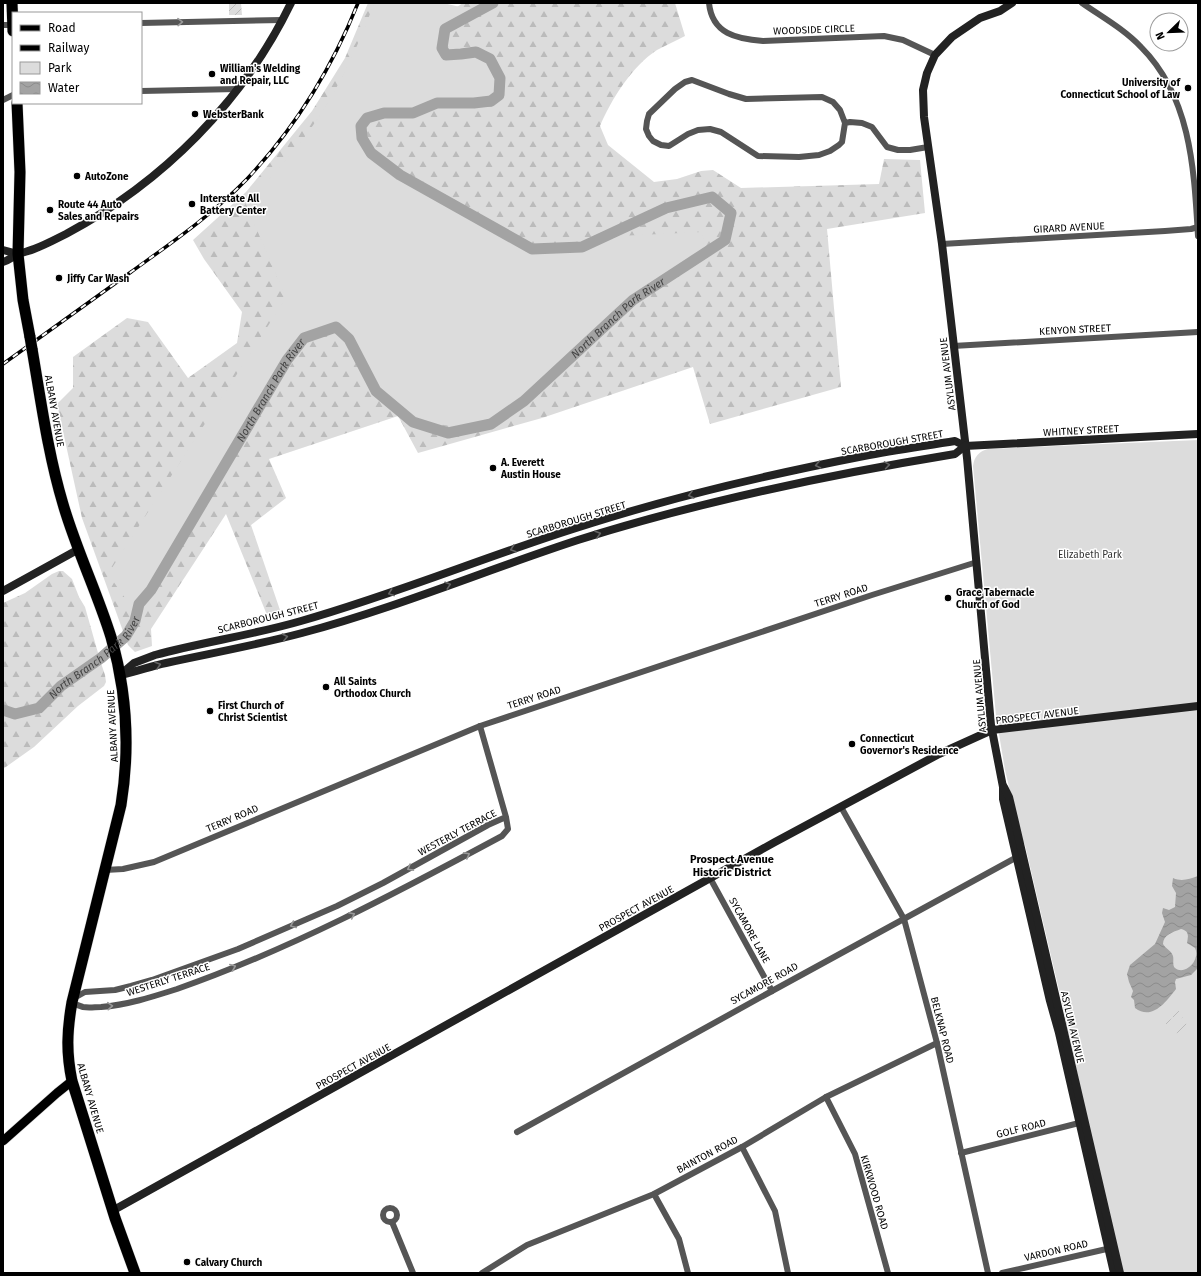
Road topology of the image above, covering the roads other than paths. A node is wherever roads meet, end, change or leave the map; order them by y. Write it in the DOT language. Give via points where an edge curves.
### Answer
graph roads {
  1 [pos="291,3"];
  2 [pos="709,3"];
  3 [pos="1012,3"];
  4 [pos="1082,3"];
  5 [pos="282,20"];
  6 [pos="142,23"];
  7 [pos="935,55"];
  8 [pos="237,89"];
  9 [pos="142,91"];
  10 [pos="12,96"];
  11 [pos="3,100"];
  12 [pos="16,104"];
  13 [pos="845,123"];
  14 [pos="928,147"];
  15 [pos="1198,227"];
  16 [pos="1198,236"];
  17 [pos="942,244"];
  18 [pos="3,250"];
  19 [pos="18,254"];
  20 [pos="3,262"];
  21 [pos="1198,332"];
  22 [pos="953,346"];
  23 [pos="1198,434"];
  24 [pos="965,446"];
  25 [pos="866,455"];
  26 [pos="869,468"];
  27 [pos="786,472"];
  28 [pos="789,484"];
  29 [pos="670,501"];
  30 [pos="674,512"];
  31 [pos="575,528"];
  32 [pos="579,540"];
  33 [pos="79,549"];
  34 [pos="977,562"];
  35 [pos="472,563"];
  36 [pos="476,575"];
  37 [pos="3,591"];
  38 [pos="368,601"];
  39 [pos="370,612"];
  40 [pos="299,622"];
  41 [pos="302,633"];
  42 [pos="120,675"];
  43 [pos="1198,706"];
  44 [pos="480,726"];
  45 [pos="992,730"];
  46 [pos="841,807"];
  47 [pos="506,818"];
  48 [pos="1020,855"];
  49 [pos="105,870"];
  50 [pos="710,878"];
  51 [pos="904,919"];
  52 [pos="772,991"];
  53 [pos="72,1002"];
  54 [pos="937,1043"];
  55 [pos="72,1081"];
  56 [pos="826,1097"];
  57 [pos="1082,1123"];
  58 [pos="517,1132"];
  59 [pos="3,1141"];
  60 [pos="742,1147"];
  61 [pos="962,1153"];
  62 [pos="654,1194"];
  63 [pos="112,1211"];
  64 [pos="392,1222"];
  65 [pos="1111,1248"];
  66 [pos="135,1273"];
  67 [pos="413,1273"];
  68 [pos="482,1273"];
  69 [pos="688,1273"];
  70 [pos="788,1273"];
  71 [pos="888,1273"];
  72 [pos="988,1273"];
  73 [pos="1002,1273"];
  74 [pos="1114,1273"];
  75 [pos="1120,1273"];
  1 -- 5 [label="main road"];
  2 -- 7 [label="street, WOODSIDE CIRCLE" via="712,18 720,28 731,35 746,39 763,41 884,36 903,40"];
  3 -- 7 [label="main road, ASYLUM AVENUE" via="964,28"];
  4 -- 15 [label="street" via="1121,29 1140,46 1168,83 1181,113 1191,152"];
  6 -- 5 [label="street, one-way"];
  5 -- 8 [label="main road"];
  7 -- 14 [label="main road, ASYLUM AVENUE" via="923,90"];
  8 -- 9 [label="street"];
  8 -- 19 [label="main road" via="208,125 151,179 100,215 46,244"];
  10 -- 11 [label="street"];
  12 -- 19 [label="highway, ALBANY AVENUE" via="20,172"];
  13 -- 13 [label="street" via="840,110 833,102 822,97 746,99 692,80 674,89 649,114 646,129 653,141 661,146 669,146 698,130 710,130 721,132 758,156 799,157 819,155 839,145 842,142"];
  13 -- 14 [label="street" via="872,126 887,147 910,150"];
  14 -- 17 [label="main road, ASYLUM AVENUE"];
  15 -- 16 [label="street"];
  15 -- 17 [label="street, GIRARD AVENUE"];
  17 -- 22 [label="main road, ASYLUM AVENUE"];
  18 -- 19 [label="main road"];
  19 -- 20 [label="main road"];
  19 -- 33 [label="highway, ALBANY AVENUE, bridge" via="23,300 56,480"];
  21 -- 22 [label="street, KENYON STREET"];
  22 -- 24 [label="main road, ASYLUM AVENUE"];
  23 -- 24 [label="main road, WHITNEY STREET"];
  24 -- 25 [label="main road, SCARBOROUGH STREET" via="955,441"];
  26 -- 24 [label="main road, SCARBOROUGH STREET, one-way" via="955,454"];
  24 -- 34 [label="main road, ASYLUM AVENUE"];
  25 -- 26 [label="main road"];
  25 -- 27 [label="main road, SCARBOROUGH STREET, one-way"];
  26 -- 28 [label="main road, SCARBOROUGH STREET"];
  27 -- 28 [label="main road"];
  27 -- 29 [label="main road, SCARBOROUGH STREET, one-way"];
  28 -- 30 [label="main road, SCARBOROUGH STREET"];
  29 -- 30 [label="main road"];
  29 -- 31 [label="main road, SCARBOROUGH STREET"];
  32 -- 30 [label="main road, SCARBOROUGH STREET, one-way"];
  31 -- 32 [label="main road"];
  31 -- 35 [label="main road, SCARBOROUGH STREET, one-way"];
  32 -- 36 [label="main road, SCARBOROUGH STREET"];
  33 -- 37 [label="main road"];
  33 -- 42 [label="highway, ALBANY AVENUE" via="110,636"];
  34 -- 44 [label="street, TERRY ROAD"];
  34 -- 45 [label="main road, ASYLUM AVENUE"];
  35 -- 36 [label="main road"];
  35 -- 38 [label="main road, SCARBOROUGH STREET, one-way"];
  39 -- 36 [label="main road, SCARBOROUGH STREET, one-way"];
  38 -- 39 [label="main road"];
  38 -- 40 [label="main road, SCARBOROUGH STREET"];
  39 -- 41 [label="main road, SCARBOROUGH STREET"];
  40 -- 41 [label="main road"];
  40 -- 42 [label="main road, SCARBOROUGH STREET" via="155,655 134,663"];
  42 -- 41 [label="main road, SCARBOROUGH STREET, one-way"];
  42 -- 49 [label="highway, ALBANY AVENUE" via="125,719 126,767 121,805"];
  43 -- 45 [label="main road, PROSPECT AVENUE"];
  44 -- 47 [label="street, WESTERLY TERRACE"];
  44 -- 49 [label="street, TERRY ROAD" via="154,862"];
  45 -- 46 [label="main road, PROSPECT AVENUE" via="939,754"];
  45 -- 48 [label="main road, ASYLUM AVENUE" via="1003,799"];
  46 -- 50 [label="main road, PROSPECT AVENUE"];
  46 -- 51 [label="street, BELKNAP ROAD"];
  47 -- 53 [label="street, WESTERLY TERRACE, one-way" via="488,825 337,906 238,949 138,984 115,990 85,992"];
  53 -- 47 [label="street, WESTERLY TERRACE, one-way" via="87,1008 119,1006 160,995 306,937 390,896 502,836 508,829"];
  48 -- 51 [label="street, SYCAMORE ROAD"];
  48 -- 57 [label="main road, ASYLUM AVENUE"];
  49 -- 53 [label="highway, ALBANY AVENUE"];
  50 -- 52 [label="street, SYCAMORE LANE"];
  50 -- 63 [label="main road, PROSPECT AVENUE"];
  51 -- 52 [label="street, SYCAMORE ROAD"];
  51 -- 54 [label="street, BELKNAP ROAD"];
  52 -- 58 [label="street, SYCAMORE ROAD"];
  53 -- 55 [label="highway, ALBANY AVENUE" via="67,1044"];
  54 -- 56 [label="street, BAINTON ROAD"];
  54 -- 61 [label="street, BELKNAP ROAD"];
  55 -- 59 [label="main road"];
  55 -- 63 [label="highway, ALBANY AVENUE"];
  56 -- 60 [label="street, BAINTON ROAD"];
  56 -- 71 [label="street, KIRKWOOD ROAD" via="855,1154"];
  57 -- 61 [label="street, GOLF ROAD"];
  57 -- 65 [label="main road, ASYLUM AVENUE"];
  60 -- 62 [label="street, BAINTON ROAD"];
  60 -- 70 [label="street" via="775,1211"];
  61 -- 72 [label="street, BELKNAP ROAD"];
  62 -- 68 [label="street, BAINTON ROAD" via="527,1245"];
  62 -- 69 [label="street" via="679,1239"];
  63 -- 66 [label="highway, ALBANY AVENUE"];
  64 -- 67 [label="street"];
  65 -- 73 [label="street, VARDON ROAD"];
  65 -- 74 [label="main road, ASYLUM AVENUE"];
  65 -- 75 [label="main road, ASYLUM AVENUE"];
}
